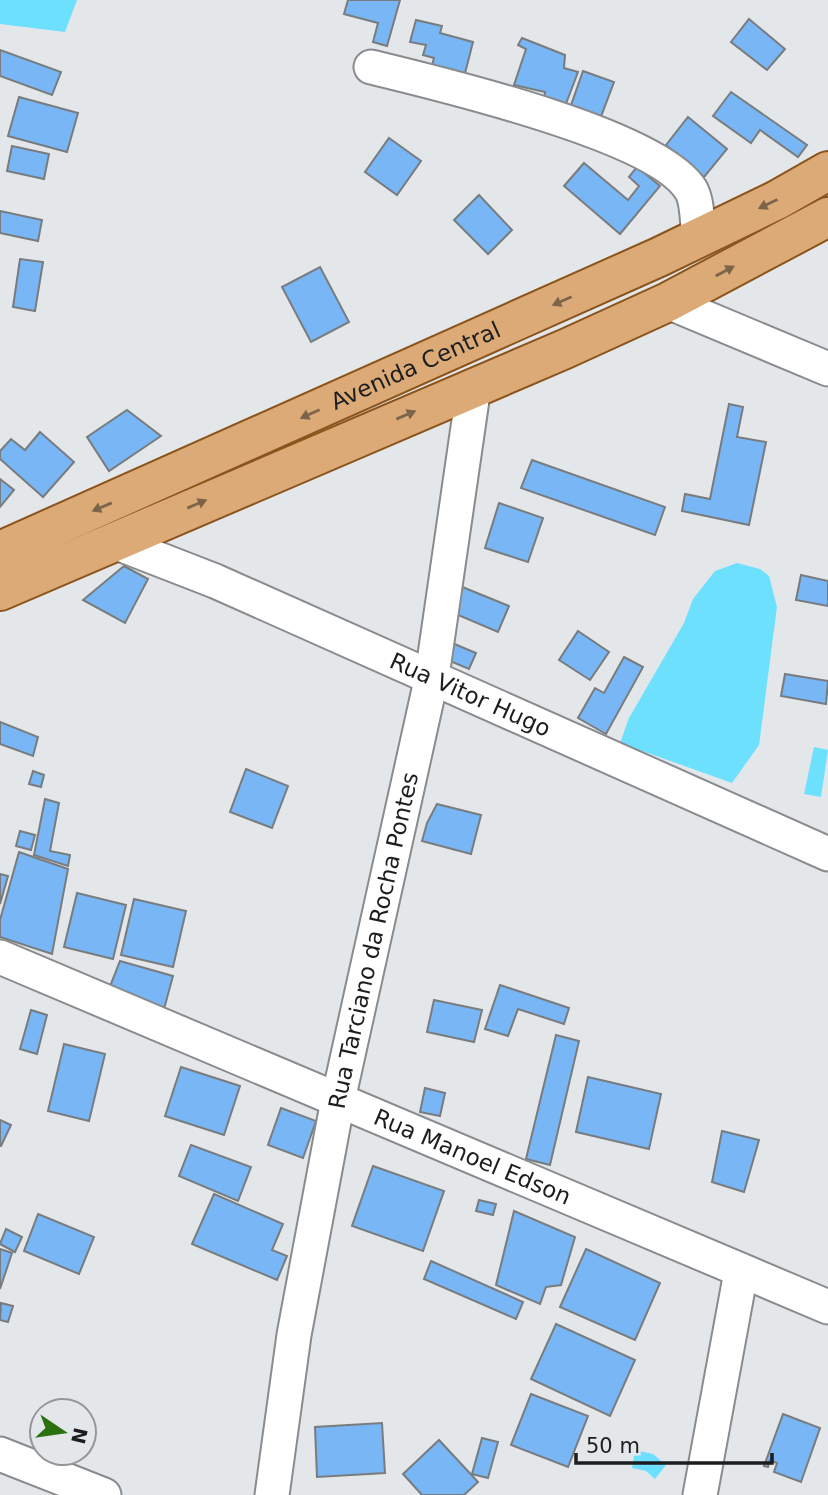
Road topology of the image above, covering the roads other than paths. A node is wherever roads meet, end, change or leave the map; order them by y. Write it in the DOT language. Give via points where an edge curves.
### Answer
graph roads {
  1 [pos="371,67"];
  2 [pos="828,171"];
  3 [pos="828,217"];
  4 [pos="699,238"];
  5 [pos="668,302"];
  6 [pos="828,369"];
  7 [pos="474,386"];
  8 [pos="112,541"];
  9 [pos="0,551"];
  10 [pos="0,591"];
  11 [pos="432,676"];
  12 [pos="828,854"];
  13 [pos="0,957"];
  14 [pos="338,1100"];
  15 [pos="741,1272"];
  16 [pos="828,1307"];
  17 [pos="0,1454"];
  18 [pos="104,1495"];
  19 [pos="272,1495"];
  20 [pos="700,1495"];
  1 -- 4 [label="street" via="525,106 638,153 674,172 692,191"];
  2 -- 4 [label="main road, Avenida Central, one-way"];
  5 -- 3 [label="main road, Avenida Central, one-way"];
  4 -- 9 [label="main road, Avenida Central, one-way"];
  5 -- 6 [label="street"];
  5 -- 7 [label="main road, Avenida Central"];
  8 -- 7 [label="main road, Avenida Central, one-way"];
  7 -- 11 [label="street, Rua Tarciano da Rocha Pontes"];
  8 -- 10 [label="main road, Avenida Central"];
  8 -- 11 [label="street, Rua Vitor Hugo"];
  11 -- 12 [label="street, Rua Vitor Hugo"];
  11 -- 14 [label="street, Rua Tarciano da Rocha Pontes"];
  13 -- 14 [label="street, Rua Manoel Edson"];
  14 -- 15 [label="street, Rua Manoel Edson"];
  14 -- 19 [label="street, Rua Tarciano da Rocha Pontes" via="295,1335"];
  15 -- 16 [label="street, Rua Manoel Edson"];
  15 -- 20 [label="street"];
  17 -- 18 [label="street"];
}
